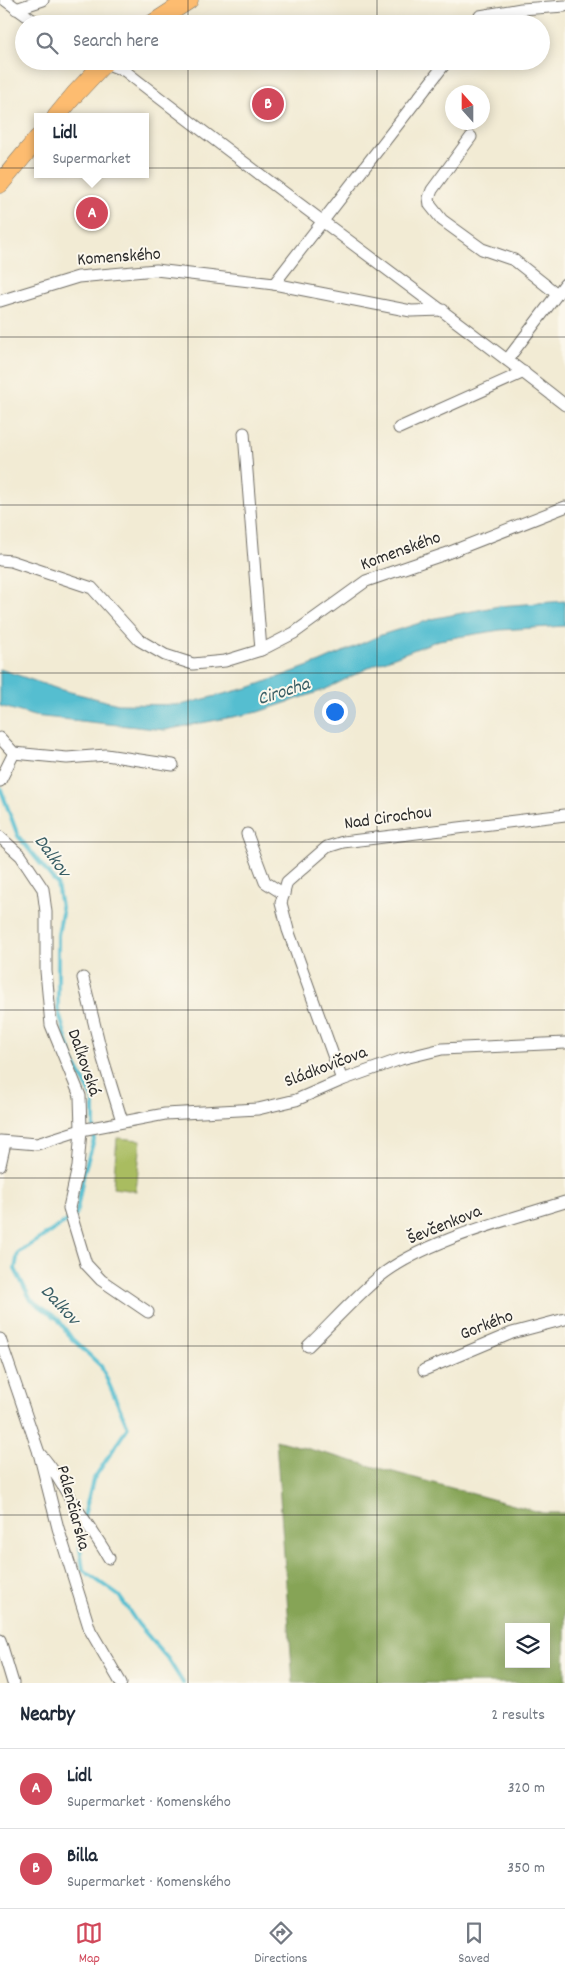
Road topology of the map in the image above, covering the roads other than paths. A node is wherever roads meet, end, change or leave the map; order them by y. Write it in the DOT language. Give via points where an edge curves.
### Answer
graph roads {
  1 [pos="5,0"];
  2 [pos="43,0"];
  3 [pos="189,0"];
  4 [pos="565,6"];
  5 [pos="16,9"];
  6 [pos="25,15"];
  7 [pos="166,15"];
  8 [pos="486,15"];
  9 [pos="97,70"];
  10 [pos="123,70"];
  11 [pos="440,70"];
  12 [pos="59,113"];
  13 [pos="471,137"];
  14 [pos="34,143"];
  15 [pos="0,184"];
  16 [pos="323,222"];
  17 [pos="274,284"];
  18 [pos="565,284"];
  19 [pos="557,294"];
  20 [pos="0,301"];
  21 [pos="443,310"];
  22 [pos="507,360"];
  23 [pos="524,372"];
  24 [pos="565,405"];
  25 [pos="399,428"];
  26 [pos="244,433"];
  27 [pos="565,507"];
  28 [pos="0,560"];
  29 [pos="261,650"];
  30 [pos="0,738"];
  31 [pos="14,753"];
  32 [pos="173,765"];
  33 [pos="2,779"];
  34 [pos="565,815"];
  35 [pos="247,834"];
  36 [pos="0,837"];
  37 [pos="284,894"];
  38 [pos="83,978"];
  39 [pos="565,1043"];
  40 [pos="342,1080"];
  41 [pos="122,1121"];
  42 [pos="89,1128"];
  43 [pos="3,1142"];
  44 [pos="0,1164"];
  45 [pos="565,1202"];
  46 [pos="148,1312"];
  47 [pos="565,1319"];
  48 [pos="0,1339"];
  49 [pos="308,1346"];
  50 [pos="424,1370"];
  51 [pos="40,1453"];
  52 [pos="109,1558"];
  53 [pos="0,1640"];
  54 [pos="13,1683"];
  55 [pos="121,1683"];
  1 -- 5 [label="street"];
  2 -- 5 [label="street"];
  3 -- 7 [label="main road"];
  4 -- 8 [label="street"];
  5 -- 6 [label="street"];
  9 -- 12 [label="main road"];
  10 -- 16 [label="street"];
  11 -- 16 [label="street"];
  13 -- 19 [label="street" via="432,190 430,205 442,220 482,248 514,260"];
  14 -- 15 [label="main road"];
  16 -- 17 [label="street"];
  16 -- 21 [label="street"];
  17 -- 20 [label="street, Komenského" via="156,270 78,277"];
  17 -- 21 [label="street, Komenského" via="411,311"];
  18 -- 19 [label="street"];
  19 -- 22 [label="street"];
  21 -- 22 [label="street"];
  22 -- 23 [label="street"];
  23 -- 24 [label="street"];
  23 -- 25 [label="street"];
  26 -- 29 [label="street"];
  27 -- 29 [label="street, Komenského" via="366,581 294,633"];
  28 -- 29 [label="street, Komenského" via="92,588 140,640 165,655 193,664 225,661"];
  30 -- 31 [label="street"];
  31 -- 32 [label="street" via="66,758 106,755"];
  31 -- 33 [label="street"];
  34 -- 37 [label="street, Nad Cirochou" via="343,842 327,847 287,882"];
  35 -- 37 [label="street" via="265,882"];
  36 -- 42 [label="street, Daľkovská" via="21,856 43,889 51,1025 80,1096"];
  37 -- 40 [label="street" via="281,903 288,930"];
  38 -- 41 [label="street"];
  39 -- 40 [label="street, Sládkovičova" via="442,1049 401,1059"];
  40 -- 41 [label="street, Sládkovičova" via="296,1100 258,1109 165,1114"];
  41 -- 42 [label="street, Sládkovičova"];
  42 -- 43 [label="street, Sládkovičova" via="37,1144"];
  42 -- 46 [label="street, Daľkovská" via="69,1208 86,1264 101,1280"];
  43 -- 44 [label="street"];
  45 -- 49 [label="street, Ševčenkova" via="422,1251 380,1277"];
  47 -- 50 [label="street, Gorkého" via="512,1333"];
  48 -- 51 [label="street, Pálenčiarska"];
  51 -- 52 [label="street" via="51,1465"];
  51 -- 55 [label="street, Pálenčiarska" via="58,1528 90,1630"];
  53 -- 54 [label="street"];
}
